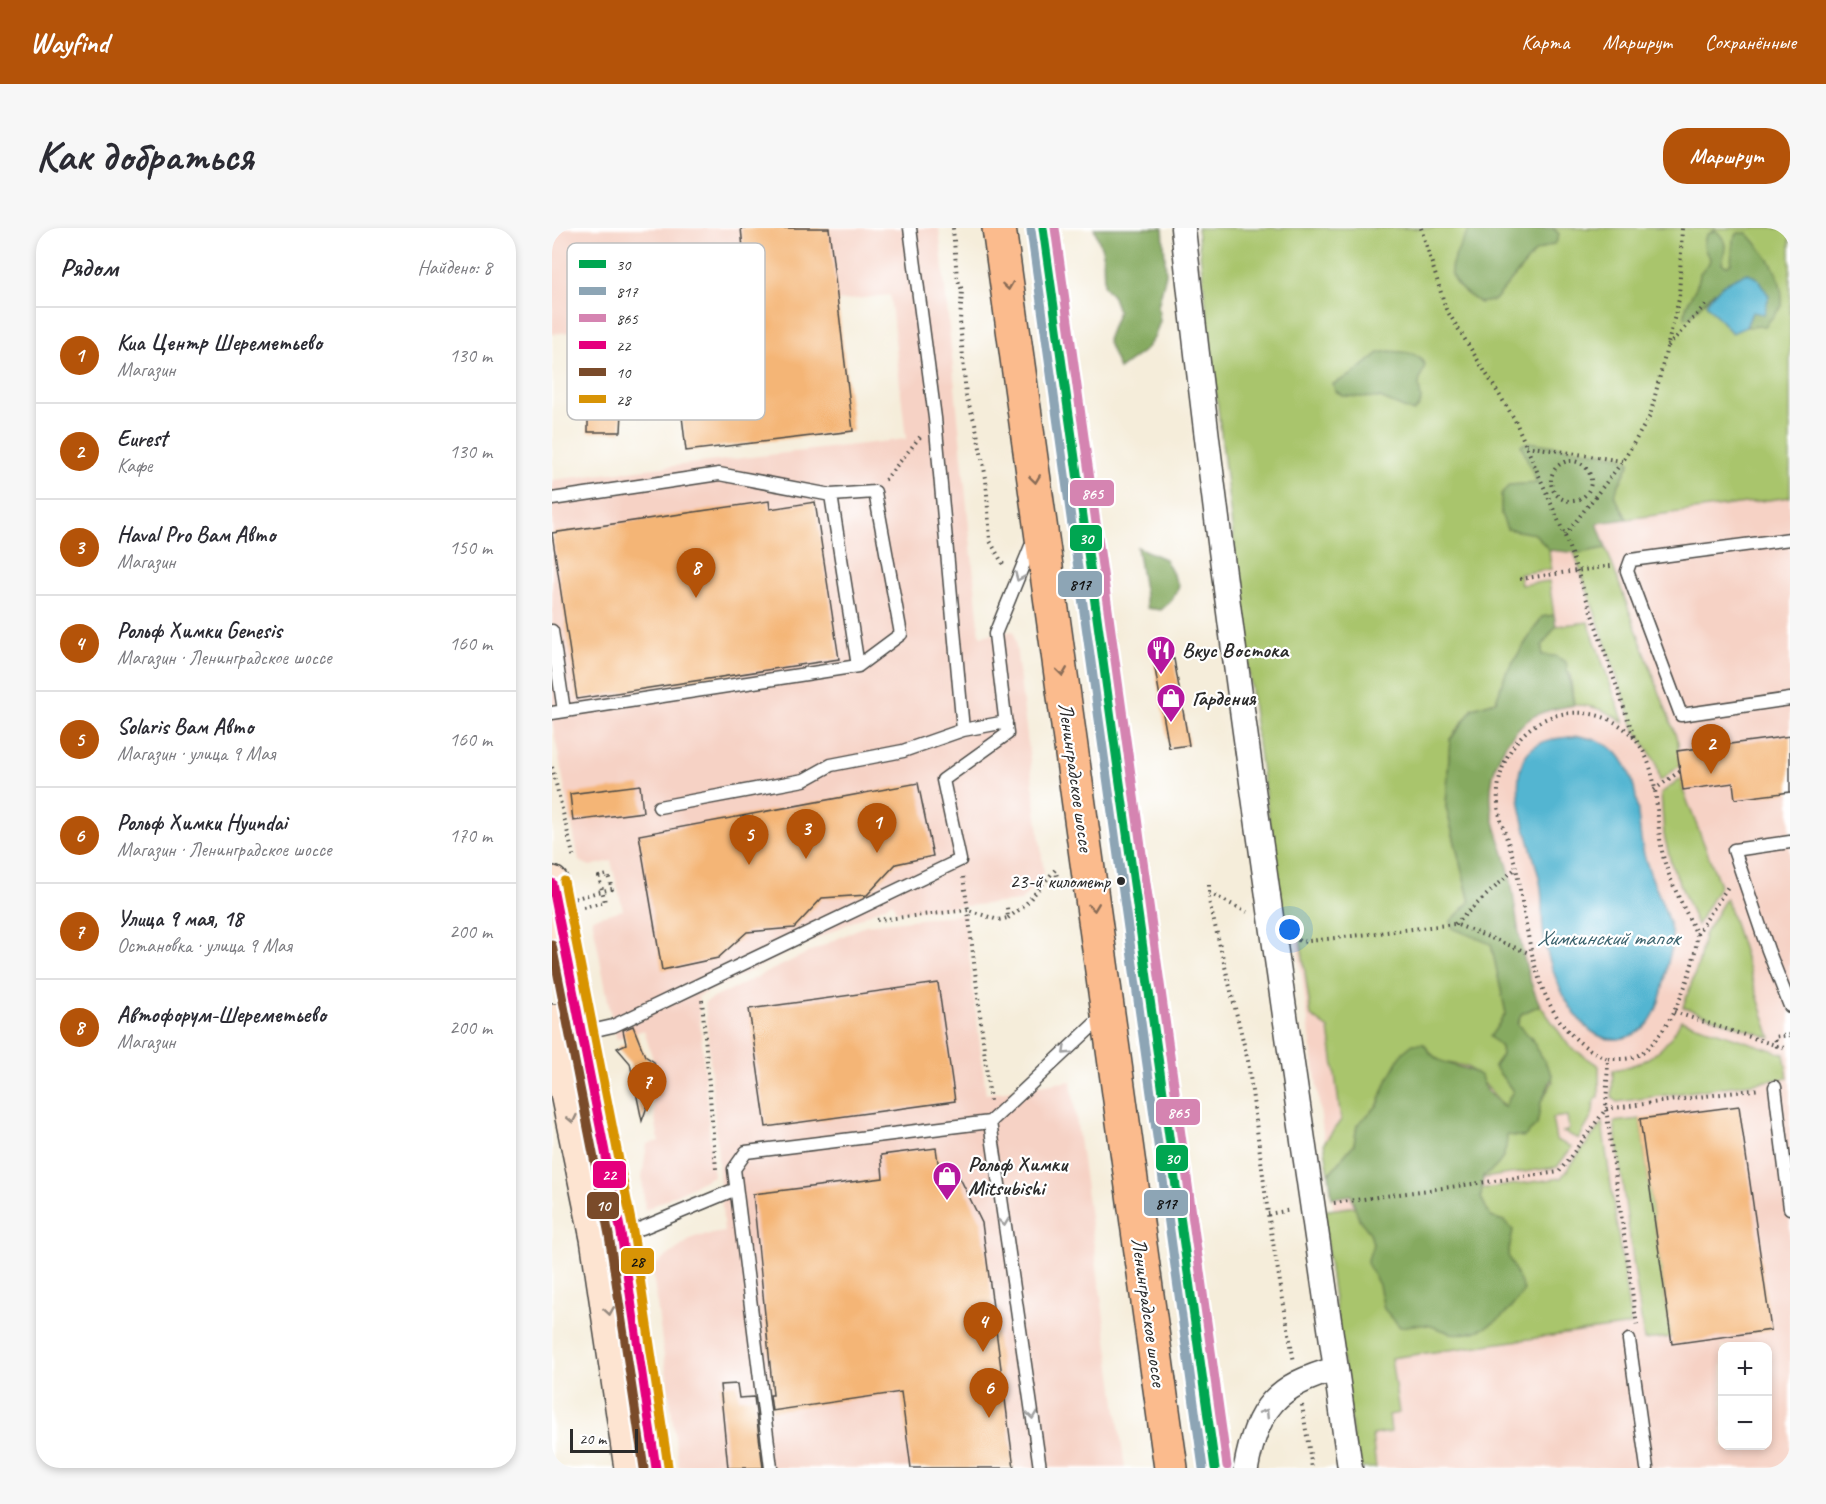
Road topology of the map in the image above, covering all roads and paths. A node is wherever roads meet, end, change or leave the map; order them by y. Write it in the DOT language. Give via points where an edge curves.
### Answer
graph roads {
  1 [pos="910,228"];
  2 [pos="953,228"];
  3 [pos="999,228"];
  4 [pos="1043,228"];
  5 [pos="1183,228"];
  6 [pos="1421,228"];
  7 [pos="1682,228"];
  8 [pos="1706,304"];
  9 [pos="1667,347"];
  10 [pos="935,418"];
  11 [pos="1525,446"];
  12 [pos="1576,454"];
  13 [pos="1623,461"];
  14 [pos="1575,462"];
  15 [pos="1552,489"];
  16 [pos="875,492"];
  17 [pos="1546,492"];
  18 [pos="1588,493"];
  19 [pos="831,495"];
  20 [pos="1594,498"];
  21 [pos="552,499"];
  22 [pos="1041,523"];
  23 [pos="1565,536"];
  24 [pos="1790,539"];
  25 [pos="1629,564"];
  26 [pos="1576,571"];
  27 [pos="1520,579"];
  28 [pos="1015,586"];
  29 [pos="552,631"];
  30 [pos="858,666"];
  31 [pos="1790,699"];
  32 [pos="558,712"];
  33 [pos="1006,722"];
  34 [pos="963,730"];
  35 [pos="1634,738"];
  36 [pos="552,767"];
  37 [pos="1680,771"];
  38 [pos="1654,790"];
  39 [pos="659,807"];
  40 [pos="1790,842"];
  41 [pos="574,859"];
  42 [pos="960,860"];
  43 [pos="1740,867"];
  44 [pos="1516,868"];
  45 [pos="552,883"];
  46 [pos="1209,885"];
  47 [pos="1209,893"];
  48 [pos="1064,894"];
  49 [pos="552,905"];
  50 [pos="1007,907"];
  51 [pos="582,908"];
  52 [pos="968,910"];
  53 [pos="1008,918"];
  54 [pos="875,920"];
  55 [pos="1455,924"];
  56 [pos="1270,926"];
  57 [pos="1697,935"];
  58 [pos="1530,953"];
  59 [pos="713,994"];
  60 [pos="1790,1006"];
  61 [pos="1108,1011"];
  62 [pos="1674,1012"];
  63 [pos="566,1027"];
  64 [pos="1790,1035"];
  65 [pos="1777,1047"];
  66 [pos="1784,1048"];
  67 [pos="1608,1059"];
  68 [pos="1775,1087"];
  69 [pos="1606,1109"];
  70 [pos="991,1121"];
  71 [pos="716,1177"];
  72 [pos="736,1190"];
  73 [pos="1312,1207"];
  74 [pos="1790,1208"];
  75 [pos="1268,1214"];
  76 [pos="621,1233"];
  77 [pos="1638,1329"];
  78 [pos="1629,1340"];
  79 [pos="1336,1369"];
  80 [pos="1298,1382"];
  81 [pos="631,1468"];
  82 [pos="656,1468"];
  83 [pos="771,1468"];
  84 [pos="1040,1468"];
  85 [pos="1171,1468"];
  86 [pos="1215,1468"];
  87 [pos="1246,1468"];
  88 [pos="1312,1468"];
  89 [pos="1350,1468"];
  90 [pos="1647,1468"];
  1 -- 10 [label="lane"];
  2 -- 28 [label="path" via="957,278 962,290 960,321 966,396 986,478 990,541"];
  3 -- 22 [label="highway, Ленинградское шоссе, one-way"];
  4 -- 86 [label="highway, Ленинградское шоссе"];
  5 -- 56 [label="street" via="1204,428"];
  6 -- 11 [label="path" via="1446,309 1515,420"];
  7 -- 9 [label="path" via="1679,299"];
  8 -- 9 [label="path"];
  9 -- 13 [label="path" via="1650,416"];
  10 -- 16 [label="path"];
  10 -- 34 [label="lane"];
  11 -- 12 [label="path"];
  11 -- 17 [label="path"];
  12 -- 13 [label="path"];
  12 -- 14 [label="path"];
  13 -- 20 [label="path"];
  14 -- 15 [label="path" via="1565,462 1554,470"];
  14 -- 18 [label="path" via="1584,466 1591,477"];
  15 -- 17 [label="path"];
  15 -- 18 [label="path" via="1568,501 1580,500"];
  16 -- 19 [label="lane"];
  16 -- 30 [label="lane" via="901,634"];
  17 -- 23 [label="path"];
  18 -- 20 [label="path"];
  19 -- 21 [label="lane" via="718,474"];
  19 -- 30 [label="lane"];
  20 -- 23 [label="path"];
  22 -- 28 [label="lane, one-way"];
  22 -- 61 [label="highway, Ленинградское шоссе, one-way"];
  23 -- 26 [label="path"];
  24 -- 25 [label="lane" via="1631,560"];
  25 -- 26 [label="path"];
  25 -- 31 [label="lane" via="1627,571 1681,715"];
  26 -- 27 [label="path"];
  26 -- 35 [label="path"];
  28 -- 33 [label="lane" via="995,634"];
  29 -- 32 [label="lane"];
  30 -- 32 [label="lane"];
  33 -- 34 [label="lane"];
  33 -- 42 [label="lane" via="1007,734 943,780"];
  34 -- 39 [label="lane" via="903,751 831,765 804,780"];
  35 -- 38 [label="path" via="1652,770"];
  35 -- 44 [label="path" via="1617,723 1584,712 1550,716 1522,734 1508,755 1498,792 1499,813"];
  36 -- 41 [label="path"];
  37 -- 38 [label="path"];
  38 -- 57 [label="path" via="1666,866"];
  40 -- 43 [label="lane" via="1734,850"];
  42 -- 52 [label="path"];
  42 -- 63 [label="lane" via="613,1026"];
  43 -- 57 [label="path"];
  43 -- 60 [label="lane"];
  44 -- 55 [label="path"];
  44 -- 58 [label="path"];
  45 -- 63 [label="main road"];
  46 -- 47 [label="path"];
  47 -- 56 [label="path"];
  47 -- 75 [label="path" via="1248,1061"];
  48 -- 53 [label="path" via="1055,870 1024,906"];
  49 -- 51 [label="path, bridge" via="598,892 605,890 612,889 608,875 599,877 601,885 603,894 605,902"];
  50 -- 53 [label="path"];
  52 -- 53 [label="path" via="998,920"];
  52 -- 54 [label="path"];
  52 -- 70 [label="path"];
  55 -- 56 [label="path" via="1301,942"];
  55 -- 58 [label="path"];
  56 -- 73 [label="street"];
  57 -- 62 [label="path"];
  58 -- 67 [label="path" via="1540,987 1556,1013 1577,1041"];
  59 -- 71 [label="path" via="702,999"];
  61 -- 70 [label="lane, one-way"];
  61 -- 85 [label="highway, Ленинградское шоссе"];
  62 -- 65 [label="path"];
  62 -- 67 [label="path" via="1649,1048 1634,1058"];
  63 -- 76 [label="main road"];
  63 -- 81 [label="main road, one-way"];
  64 -- 65 [label="path" via="1775,1037"];
  65 -- 66 [label="path"];
  67 -- 69 [label="path"];
  68 -- 69 [label="path"];
  68 -- 74 [label="lane"];
  69 -- 73 [label="path" via="1559,1172"];
  69 -- 77 [label="path"];
  70 -- 72 [label="lane" via="746,1152 734,1169"];
  70 -- 84 [label="lane, one-way"];
  72 -- 76 [label="lane"];
  72 -- 83 [label="lane"];
  73 -- 75 [label="path"];
  73 -- 79 [label="street"];
  75 -- 80 [label="path"];
  76 -- 82 [label="main road"];
  78 -- 90 [label="lane"];
  79 -- 80 [label="street"];
  79 -- 89 [label="street"];
  87 -- 80 [label="street, one-way" via="1262,1417 1280,1393"];
  80 -- 88 [label="path"];
}
